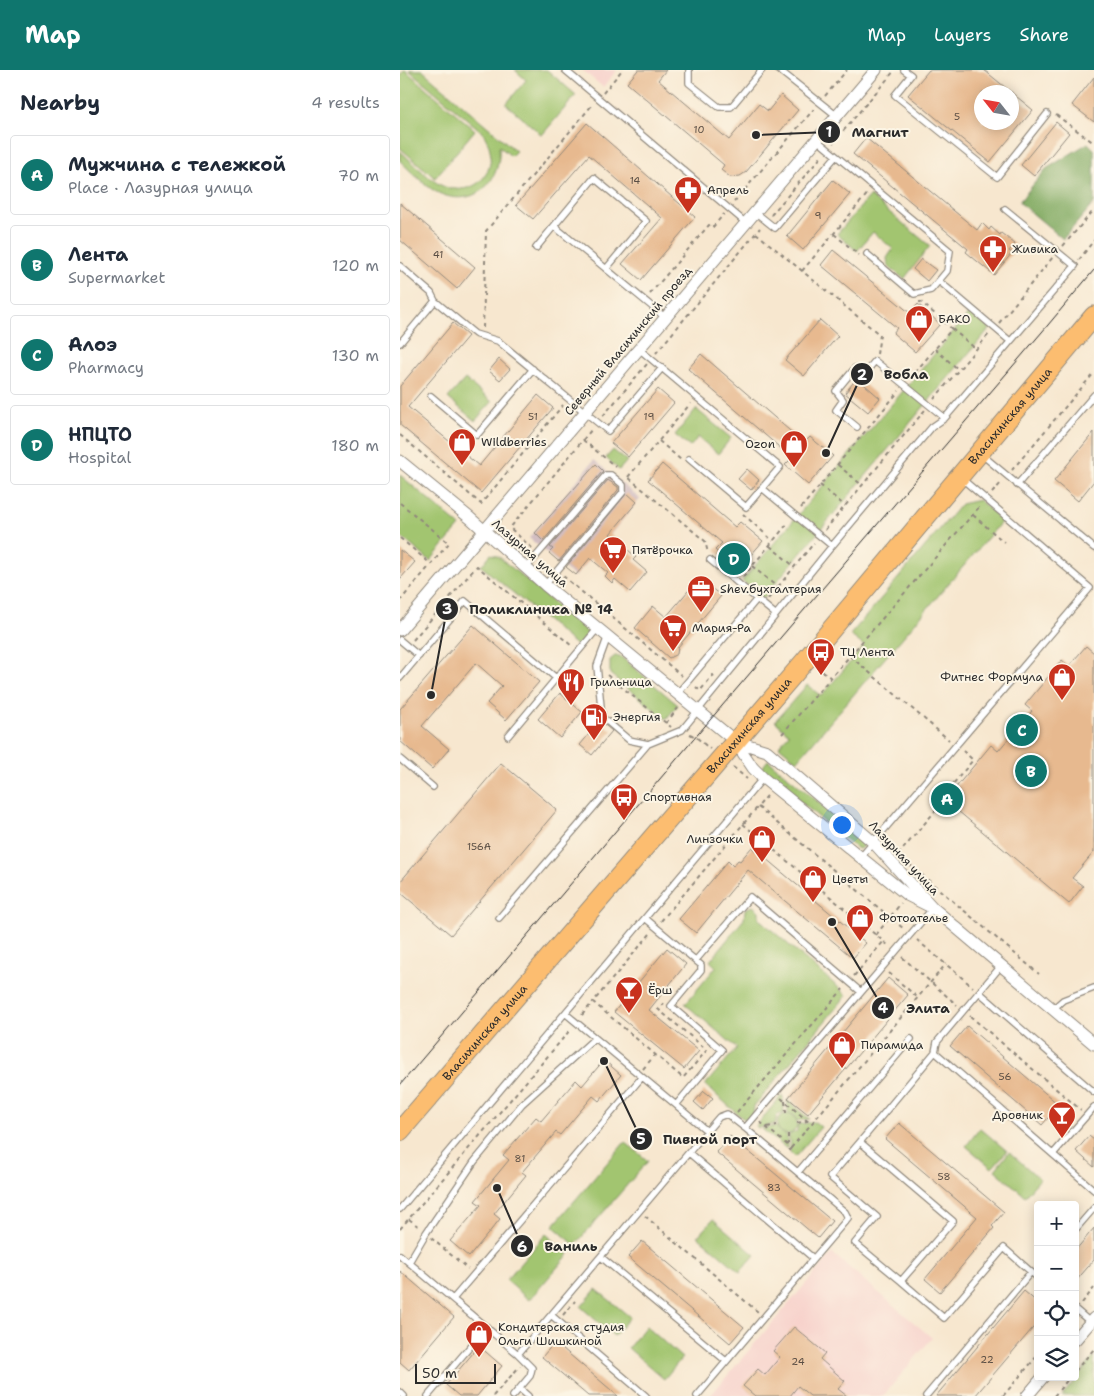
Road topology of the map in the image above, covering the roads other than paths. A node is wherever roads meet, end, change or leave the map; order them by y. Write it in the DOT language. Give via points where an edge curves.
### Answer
graph roads {
  1 [pos="565,70"];
  2 [pos="689,70"];
  3 [pos="762,70"];
  4 [pos="779,70"];
  5 [pos="876,70"];
  6 [pos="904,70"];
  7 [pos="913,73"];
  8 [pos="1047,114"];
  9 [pos="837,116"];
  10 [pos="817,140"];
  11 [pos="836,156"];
  12 [pos="1005,209"];
  13 [pos="755,212"];
  14 [pos="746,223"];
  15 [pos="554,226"];
  16 [pos="536,248"];
  17 [pos="864,256"];
  18 [pos="400,266"];
  19 [pos="606,269"];
  20 [pos="939,281"];
  21 [pos="435,301"];
  22 [pos="1094,316"];
  23 [pos="666,318"];
  24 [pos="1010,341"];
  25 [pos="400,343"];
  26 [pos="639,349"];
  27 [pos="662,368"];
  28 [pos="532,369"];
  29 [pos="1094,395"];
  30 [pos="431,396"];
  31 [pos="585,412"];
  32 [pos="945,418"];
  33 [pos="857,427"];
  34 [pos="979,453"];
  35 [pos="689,459"];
  36 [pos="400,461"];
  37 [pos="959,476"];
  38 [pos="1017,484"];
  39 [pos="762,488"];
  40 [pos="484,531"];
  41 [pos="832,546"];
  42 [pos="1094,548"];
  43 [pos="710,560"];
  44 [pos="526,568"];
  45 [pos="545,584"];
  46 [pos="757,599"];
  47 [pos="775,614"];
  48 [pos="598,628"];
  49 [pos="400,630"];
  50 [pos="608,636"];
  51 [pos="400,640"];
  52 [pos="419,656"];
  53 [pos="400,678"];
  54 [pos="556,678"];
  55 [pos="678,693"];
  56 [pos="698,710"];
  57 [pos="508,736"];
  58 [pos="735,741"];
  59 [pos="648,744"];
  60 [pos="400,759"];
  61 [pos="763,778"];
  62 [pos="433,787"];
  63 [pos="873,842"];
  64 [pos="860,858"];
  65 [pos="933,908"];
  66 [pos="499,918"];
  67 [pos="645,918"];
  68 [pos="696,960"];
  69 [pos="1001,966"];
  70 [pos="1094,988"];
  71 [pos="861,992"];
  72 [pos="979,992"];
  73 [pos="1053,1009"];
  74 [pos="565,1013"];
  75 [pos="595,1038"];
  76 [pos="912,1039"];
  77 [pos="1094,1044"];
  78 [pos="935,1052"];
  79 [pos="640,1075"];
  80 [pos="1094,1092"];
  81 [pos="676,1105"];
  82 [pos="1094,1107"];
  83 [pos="745,1128"];
  84 [pos="400,1131"];
  85 [pos="707,1131"];
  86 [pos="860,1142"];
  87 [pos="689,1153"];
  88 [pos="1053,1154"];
  89 [pos="798,1172"];
  90 [pos="1094,1190"];
  91 [pos="1094,1208"];
  92 [pos="400,1209"];
  93 [pos="1079,1225"];
  94 [pos="400,1254"];
  95 [pos="601,1256"];
  96 [pos="814,1258"];
  97 [pos="409,1262"];
  98 [pos="1034,1273"];
  99 [pos="1034,1277"];
  100 [pos="900,1281"];
  101 [pos="453,1299"];
  102 [pos="1079,1312"];
  103 [pos="551,1315"];
  104 [pos="1092,1320"];
  105 [pos="487,1327"];
  106 [pos="1078,1336"];
  107 [pos="518,1354"];
  108 [pos="726,1361"];
  109 [pos="1040,1381"];
  110 [pos="520,1389"];
  111 [pos="400,1392"];
  112 [pos="404,1396"];
  113 [pos="428,1396"];
  114 [pos="513,1396"];
  115 [pos="528,1396"];
  116 [pos="646,1396"];
  117 [pos="698,1396"];
  118 [pos="926,1396"];
  119 [pos="1027,1396"];
  1 -- 14 [label="lane"];
  2 -- 3 [label="lane" via="689,83 718,107 731,108"];
  4 -- 9 [label="lane"];
  5 -- 9 [label="street, Северный Власихинский проезд"];
  6 -- 7 [label="lane"];
  7 -- 8 [label="lane" via="895,95 997,177"];
  9 -- 10 [label="street, Северный Власихинский проезд"];
  10 -- 11 [label="lane"];
  10 -- 13 [label="street, Северный Власихинский проезд"];
  11 -- 13 [label="lane" via="775,228"];
  11 -- 20 [label="lane" via="950,251 947,271"];
  12 -- 24 [label="lane" via="1075,266"];
  13 -- 14 [label="street, Северный Власихинский проезд"];
  14 -- 23 [label="street, Северный Власихинский проезд"];
  15 -- 16 [label="lane"];
  15 -- 19 [label="lane"];
  15 -- 19 [label="lane" via="594,178 646,221"];
  17 -- 20 [label="lane" via="914,294 931,290"];
  18 -- 21 [label="lane" via="432,293"];
  19 -- 23 [label="lane"];
  20 -- 24 [label="lane"];
  21 -- 25 [label="lane"];
  21 -- 28 [label="lane" via="475,334 498,341"];
  22 -- 34 [label="highway, Власихинская улица"];
  23 -- 26 [label="street, Северный Власихинский проезд"];
  24 -- 32 [label="lane"];
  26 -- 27 [label="lane"];
  26 -- 31 [label="street, Северный Власихинский проезд"];
  27 -- 31 [label="lane" via="608,432"];
  27 -- 39 [label="lane" via="780,467"];
  28 -- 30 [label="lane" via="477,435"];
  28 -- 31 [label="lane"];
  29 -- 38 [label="lane"];
  31 -- 40 [label="street, Северный Власихинский проезд"];
  32 -- 33 [label="lane" via="875,361 865,373 855,368 836,391 843,400 836,410"];
  32 -- 41 [label="lane" via="932,427"];
  34 -- 37 [label="highway, Власихинская улица"];
  34 -- 38 [label="lane"];
  35 -- 39 [label="lane" via="746,507"];
  36 -- 40 [label="street, Лазурная улица"];
  37 -- 58 [label="highway, Власихинская улица"];
  37 -- 63 [label="lane" via="1090,588"];
  38 -- 42 [label="lane"];
  39 -- 41 [label="lane"];
  40 -- 44 [label="street, Лазурная улица"];
  40 -- 49 [label="street, Северный Власихинский проезд"];
  41 -- 47 [label="lane"];
  43 -- 46 [label="lane"];
  44 -- 45 [label="street, Лазурная улица"];
  44 -- 45 [label="lane" via="606,476 612,475 623,485 623,492"];
  45 -- 48 [label="street, Лазурная улица"];
  46 -- 47 [label="lane"];
  46 -- 55 [label="lane"];
  47 -- 56 [label="lane"];
  48 -- 50 [label="street, Лазурная улица"];
  48 -- 54 [label="lane"];
  50 -- 55 [label="street, Лазурная улица"];
  50 -- 59 [label="lane" via="597,666 602,717 629,740"];
  51 -- 52 [label="lane"];
  52 -- 53 [label="lane"];
  52 -- 54 [label="lane" via="465,601"];
  54 -- 57 [label="lane"];
  55 -- 56 [label="street, Лазурная улица"];
  56 -- 58 [label="street, Лазурная улица"];
  56 -- 59 [label="lane" via="682,730"];
  58 -- 61 [label="street, Лазурная улица"];
  58 -- 63 [label="street, Лазурная улица" via="767,751"];
  58 -- 84 [label="highway, Власихинская улица"];
  59 -- 66 [label="lane"];
  60 -- 62 [label="lane"];
  61 -- 64 [label="street, Лазурная улица"];
  61 -- 67 [label="lane"];
  63 -- 64 [label="lane"];
  63 -- 65 [label="street, Лазурная улица"];
  64 -- 65 [label="street, Лазурная улица" via="907,895"];
  65 -- 69 [label="street, Лазурная улица"];
  65 -- 71 [label="lane"];
  67 -- 68 [label="lane"];
  67 -- 74 [label="lane"];
  68 -- 71 [label="lane" via="750,897"];
  68 -- 81 [label="lane" via="701,970 671,1006 722,1050"];
  69 -- 72 [label="lane"];
  69 -- 73 [label="street, Лазурная улица"];
  70 -- 73 [label="lane" via="1063,1000"];
  71 -- 83 [label="lane"];
  72 -- 78 [label="lane" via="937,1042"];
  72 -- 80 [label="lane"];
  73 -- 77 [label="street, Лазурная улица"];
  74 -- 75 [label="lane"];
  74 -- 92 [label="lane"];
  75 -- 79 [label="lane"];
  75 -- 97 [label="lane" via="522,1104 474,1162"];
  76 -- 89 [label="lane"];
  78 -- 86 [label="lane"];
  78 -- 88 [label="lane"];
  79 -- 81 [label="lane"];
  79 -- 101 [label="lane"];
  81 -- 85 [label="lane"];
  82 -- 88 [label="lane"];
  83 -- 85 [label="lane" via="727,1114 719,1117"];
  83 -- 89 [label="lane"];
  85 -- 87 [label="lane"];
  86 -- 100 [label="lane" via="830,1177 877,1217 855,1243"];
  86 -- 100 [label="lane" via="953,1221"];
  87 -- 95 [label="lane"];
  87 -- 96 [label="lane"];
  88 -- 90 [label="lane"];
  89 -- 96 [label="lane" via="848,1218"];
  91 -- 93 [label="lane"];
  94 -- 97 [label="lane"];
  95 -- 103 [label="lane"];
  95 -- 108 [label="lane"];
  96 -- 108 [label="lane"];
  97 -- 101 [label="lane"];
  98 -- 100 [label="lane" via="1004,1248 944,1318"];
  99 -- 118 [label="lane"];
  101 -- 105 [label="lane"];
  102 -- 104 [label="lane"];
  103 -- 107 [label="lane"];
  103 -- 116 [label="lane"];
  104 -- 106 [label="street"];
  105 -- 107 [label="lane"];
  105 -- 113 [label="lane"];
  107 -- 110 [label="lane" via="532,1368"];
  108 -- 117 [label="lane"];
  109 -- 119 [label="street"];
  110 -- 114 [label="lane"];
  110 -- 115 [label="lane"];
  111 -- 112 [label="lane"];
}
